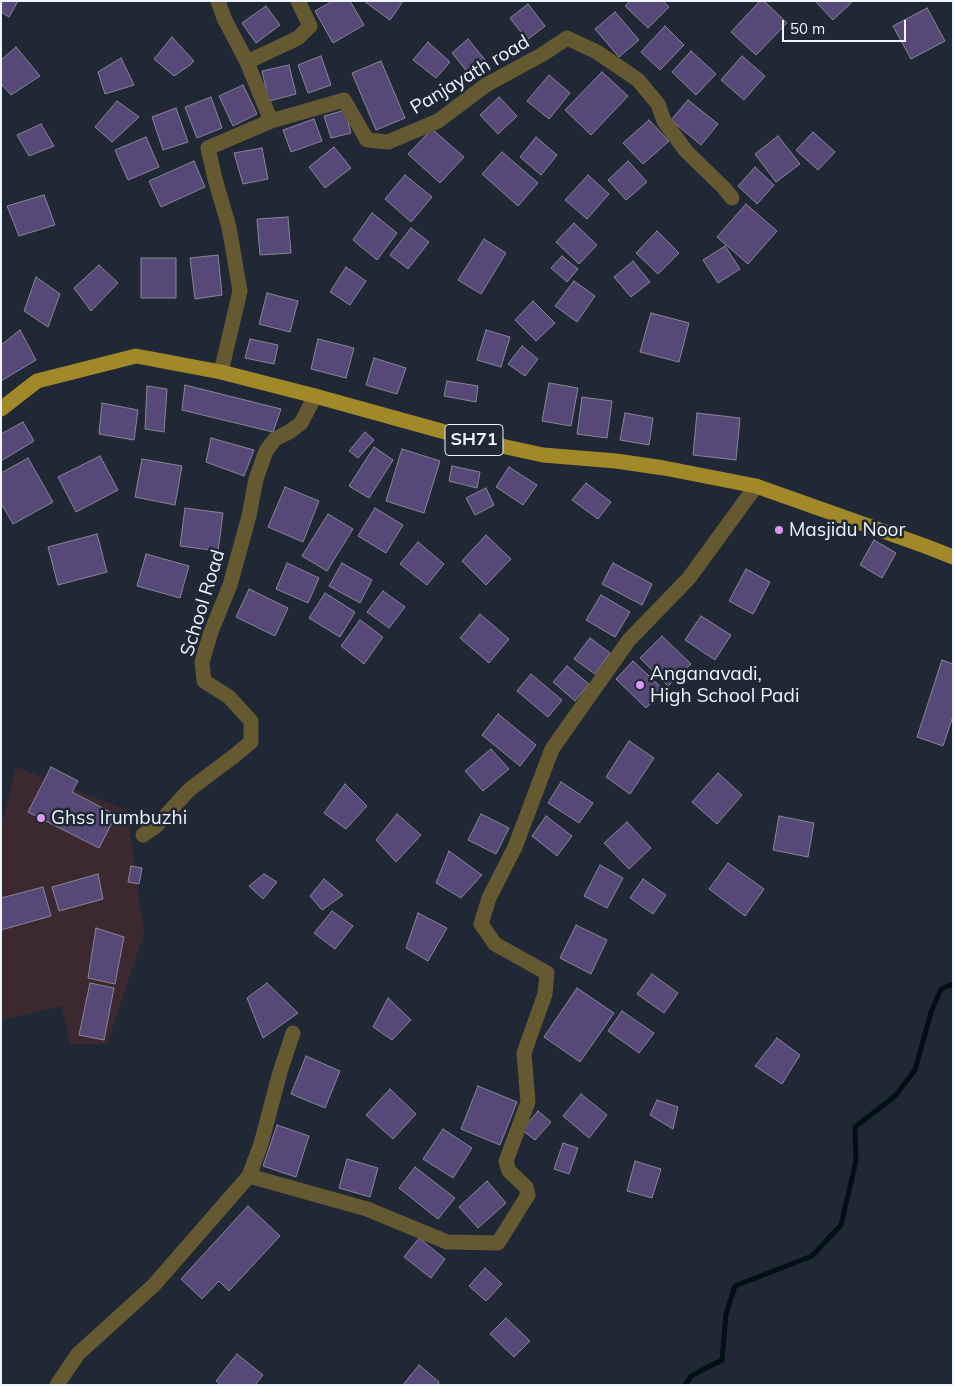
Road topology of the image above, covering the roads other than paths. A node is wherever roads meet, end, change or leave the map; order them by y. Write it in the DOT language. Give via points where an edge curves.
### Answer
graph roads {
  1 [pos="218,1"];
  2 [pos="298,1"];
  3 [pos="247,62"];
  4 [pos="271,121"];
  5 [pos="732,198"];
  6 [pos="221,372"];
  7 [pos="315,396"];
  8 [pos="1,409"];
  9 [pos="756,486"];
  10 [pos="953,558"];
  11 [pos="143,834"];
  12 [pos="293,1033"];
  13 [pos="249,1176"];
  14 [pos="56,1385"];
  1 -- 3 [label="street"];
  2 -- 3 [label="street" via="310,26 298,38"];
  3 -- 4 [label="street"];
  4 -- 5 [label="street, Panjayath road" via="344,100 367,140 388,142 438,121 486,85 567,38 597,52 638,80 658,104 664,121 686,150"];
  4 -- 6 [label="street, Panjayath road" via="208,148 229,227 240,291"];
  6 -- 7 [label="main road, SH71"];
  6 -- 8 [label="main road, SH71" via="136,356 37,381"];
  7 -- 9 [label="main road, SH71" via="474,440 543,455 616,461"];
  7 -- 11 [label="street, School Road" via="301,423 275,439 266,450 230,585 202,662 204,681 229,697 251,721 251,742 190,789 156,826"];
  9 -- 10 [label="main road, SH71"];
  9 -- 13 [label="street" via="689,578 629,640 552,749 515,848 489,898 481,924 495,944 548,973 545,994 524,1053 528,1102 506,1161 509,1171 526,1187 528,1195 498,1243 447,1242 367,1209"];
  12 -- 13 [label="street"];
  13 -- 14 [label="street" via="154,1285 78,1354"];
}
